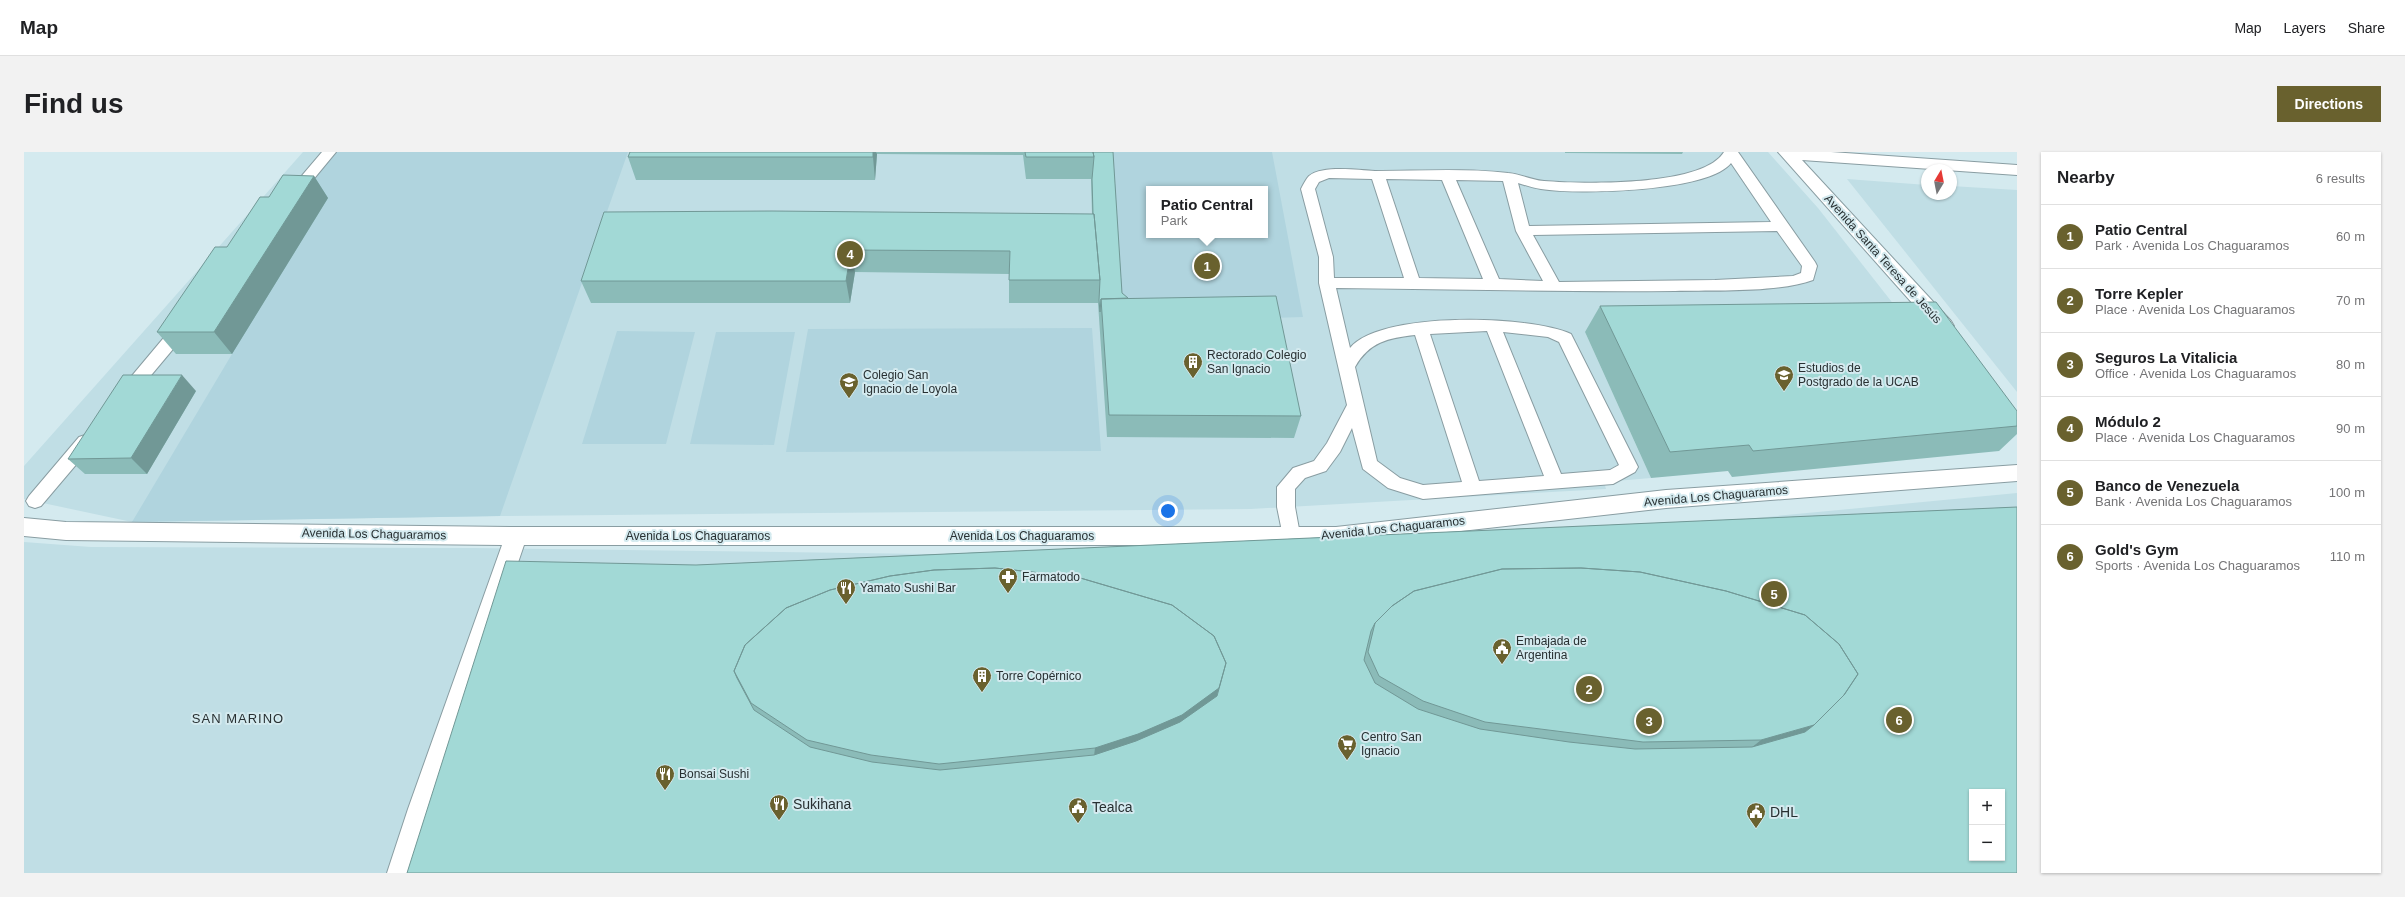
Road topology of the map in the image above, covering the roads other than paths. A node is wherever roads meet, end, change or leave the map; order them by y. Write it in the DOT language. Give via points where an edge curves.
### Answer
graph roads {
  1 [pos="329,152"];
  2 [pos="1731,152"];
  3 [pos="1787,153"];
  4 [pos="2017,170"];
  5 [pos="1378,175"];
  6 [pos="1447,175"];
  7 [pos="1509,177"];
  8 [pos="284,206"];
  9 [pos="1781,226"];
  10 [pos="1523,231"];
  11 [pos="1413,282"];
  12 [pos="1327,283"];
  13 [pos="1493,284"];
  14 [pos="1554,287"];
  15 [pos="192,315"];
  16 [pos="1493,327"];
  17 [pos="1421,329"];
  18 [pos="1953,339"];
  19 [pos="1348,364"];
  20 [pos="116,405"];
  21 [pos="1355,405"];
  22 [pos="96,429"];
  23 [pos="2017,473"];
  24 [pos="1556,483"];
  25 [pos="1473,488"];
  26 [pos="35,501"];
  27 [pos="24,526"];
  28 [pos="516,536"];
  29 [pos="1291,536"];
  30 [pos="1298,567"];
  31 [pos="401,873"];
  1 -- 8 [label="lane"];
  2 -- 7 [label="lane" via="1725,162 1701,176 1666,182 1601,187 1564,186 1542,185"];
  2 -- 9 [label="lane"];
  3 -- 4 [label="street"];
  3 -- 18 [label="street, Avenida Santa Teresa de Jesús" via="1936,316"];
  5 -- 6 [label="lane"];
  5 -- 11 [label="lane"];
  5 -- 12 [label="lane" via="1328,174 1314,179 1308,189 1326,257"];
  6 -- 7 [label="lane"];
  6 -- 13 [label="lane"];
  7 -- 10 [label="lane"];
  9 -- 10 [label="lane"];
  9 -- 14 [label="lane" via="1810,266 1808,276 1796,281"];
  10 -- 14 [label="lane"];
  11 -- 12 [label="lane"];
  11 -- 13 [label="lane"];
  12 -- 19 [label="lane"];
  13 -- 14 [label="lane"];
  15 -- 20 [label="lane"];
  16 -- 17 [label="lane"];
  16 -- 24 [label="lane"];
  16 -- 24 [label="lane" via="1534,327 1565,338 1629,467 1613,477"];
  17 -- 19 [label="lane" via="1387,333 1371,339 1357,349"];
  17 -- 25 [label="lane"];
  19 -- 21 [label="lane"];
  21 -- 25 [label="lane" via="1369,464 1394,483 1423,492"];
  21 -- 29 [label="lane" via="1334,447 1320,466 1299,473 1286,487 1286,507"];
  22 -- 26 [label="lane"];
  23 -- 29 [label="street, Avenida Los Chaguaramos" via="1666,499 1336,536"];
  24 -- 25 [label="lane"];
  27 -- 28 [label="street, Avenida Los Chaguaramos" via="66,531"];
  28 -- 29 [label="street, Avenida Los Chaguaramos"];
  28 -- 31 [label="street" via="423,801"];
  29 -- 30 [label="lane"];
}
